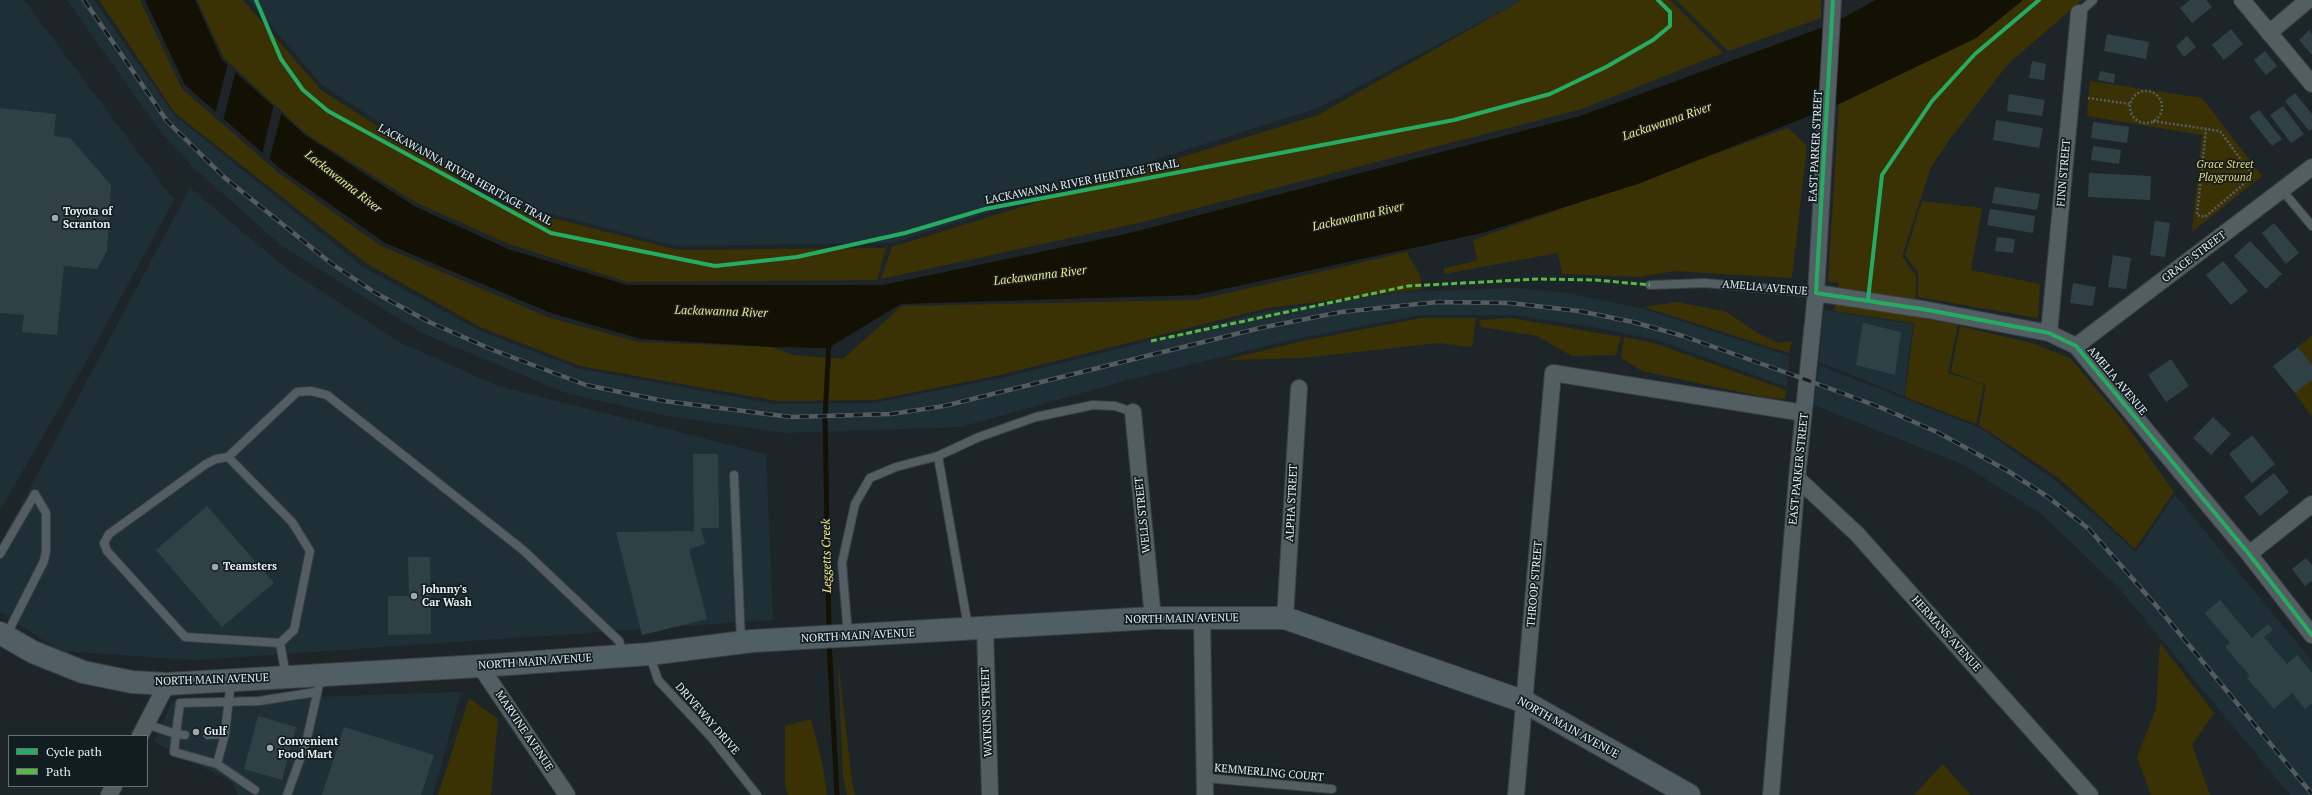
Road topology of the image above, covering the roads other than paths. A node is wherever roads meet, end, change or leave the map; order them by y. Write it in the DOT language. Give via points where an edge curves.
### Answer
graph roads {
  1 [pos="1834,0"];
  2 [pos="2093,0"];
  3 [pos="2242,0"];
  4 [pos="2308,0"];
  5 [pos="2079,13"];
  6 [pos="2270,32"];
  7 [pos="2312,84"];
  8 [pos="2312,167"];
  9 [pos="2282,190"];
  10 [pos="2312,226"];
  11 [pos="1650,285"];
  12 [pos="1816,292"];
  13 [pos="2049,333"];
  14 [pos="2076,346"];
  15 [pos="1299,388"];
  16 [pos="1133,412"];
  17 [pos="1804,413"];
  18 [pos="938,456"];
  19 [pos="228,457"];
  20 [pos="734,475"];
  21 [pos="1797,478"];
  22 [pos="2312,504"];
  23 [pos="0,554"];
  24 [pos="2249,554"];
  25 [pos="1153,618"];
  26 [pos="1202,618"];
  27 [pos="1285,618"];
  28 [pos="976,630"];
  29 [pos="3,635"];
  30 [pos="2312,635"];
  31 [pos="845,636"];
  32 [pos="280,643"];
  33 [pos="741,643"];
  34 [pos="649,654"];
  35 [pos="623,656"];
  36 [pos="480,666"];
  37 [pos="286,677"];
  38 [pos="231,680"];
  39 [pos="167,684"];
  40 [pos="319,684"];
  41 [pos="227,701"];
  42 [pos="1525,702"];
  43 [pos="143,730"];
  44 [pos="176,734"];
  45 [pos="225,734"];
  46 [pos="185,735"];
  47 [pos="208,735"];
  48 [pos="217,764"];
  49 [pos="1205,778"];
  50 [pos="1332,789"];
  51 [pos="255,790"];
  52 [pos="287,795"];
  53 [pos="567,795"];
  54 [pos="757,795"];
  55 [pos="990,795"];
  56 [pos="1205,795"];
  57 [pos="1516,795"];
  58 [pos="1689,795"];
  59 [pos="1771,795"];
  60 [pos="2090,795"];
  1 -- 12 [label="street, EAST PARKER STREET"];
  2 -- 5 [label="lane"];
  3 -- 6 [label="street"];
  4 -- 6 [label="street"];
  5 -- 13 [label="street, FINN STREET"];
  6 -- 7 [label="street"];
  8 -- 9 [label="street, GRACE STREET"];
  9 -- 10 [label="lane"];
  9 -- 14 [label="street, GRACE STREET"];
  11 -- 12 [label="lane, AMELIA AVENUE" via="1705,283"];
  12 -- 13 [label="street, AMELIA AVENUE"];
  12 -- 17 [label="street, EAST PARKER STREET"];
  13 -- 14 [label="street, AMELIA AVENUE"];
  14 -- 24 [label="street, AMELIA AVENUE"];
  15 -- 27 [label="street, ALPHA STREET"];
  16 -- 18 [label="lane" via="1115,406 1093,405 1036,417 979,437"];
  16 -- 25 [label="street, WELLS STREET"];
  17 -- 21 [label="street, EAST PARKER STREET"];
  17 -- 42 [label="street, THROOP STREET" via="1553,373"];
  18 -- 28 [label="lane"];
  18 -- 31 [label="lane" via="896,466 870,478 855,504 842,563"];
  19 -- 32 [label="lane" via="292,522 310,550 294,630"];
  19 -- 32 [label="lane" via="206,464 109,534 104,543 107,551 185,637"];
  19 -- 35 [label="lane" via="297,392 311,391 327,395 523,550 619,641"];
  20 -- 33 [label="lane"];
  21 -- 59 [label="street, EAST PARKER STREET"];
  21 -- 60 [label="street, HERMANS AVENUE" via="1857,534"];
  22 -- 24 [label="street"];
  23 -- 29 [label="lane" via="35,494 46,513 44,561"];
  24 -- 30 [label="street, AMELIA AVENUE"];
  25 -- 26 [label="main road, NORTH MAIN AVENUE"];
  25 -- 28 [label="main road, NORTH MAIN AVENUE"];
  26 -- 27 [label="main road, NORTH MAIN AVENUE"];
  26 -- 49 [label="street"];
  27 -- 42 [label="main road, NORTH MAIN AVENUE"];
  28 -- 31 [label="main road, NORTH MAIN AVENUE"];
  28 -- 55 [label="street, WATKINS STREET"];
  29 -- 39 [label="main road, NORTH MAIN AVENUE" via="33,652 83,672 132,682"];
  31 -- 33 [label="main road, NORTH MAIN AVENUE"];
  32 -- 37 [label="lane"];
  33 -- 34 [label="main road, NORTH MAIN AVENUE"];
  34 -- 35 [label="main road, NORTH MAIN AVENUE"];
  34 -- 54 [label="lane, DRIVEWAY DRIVE" via="658,680 712,737"];
  35 -- 36 [label="main road, NORTH MAIN AVENUE"];
  36 -- 40 [label="main road, NORTH MAIN AVENUE"];
  36 -- 53 [label="street, MARVINE AVENUE"];
  37 -- 38 [label="main road, NORTH MAIN AVENUE"];
  37 -- 40 [label="main road, NORTH MAIN AVENUE"];
  38 -- 39 [label="main road, NORTH MAIN AVENUE"];
  38 -- 41 [label="lane"];
  39 -- 43 [label="street"];
  40 -- 41 [label="lane" via="259,701"];
  40 -- 52 [label="lane" via="306,743"];
  41 -- 44 [label="lane" via="180,703"];
  41 -- 45 [label="lane"];
  42 -- 57 [label="street, THROOP STREET"];
  42 -- 58 [label="main road, NORTH MAIN AVENUE"];
  43 -- 44 [label="lane"];
  44 -- 46 [label="lane"];
  44 -- 48 [label="lane" via="174,752"];
  45 -- 47 [label="lane"];
  45 -- 48 [label="lane"];
  48 -- 51 [label="lane"];
  49 -- 50 [label="lane, KEMMERLING COURT"];
  49 -- 56 [label="street"];
}
